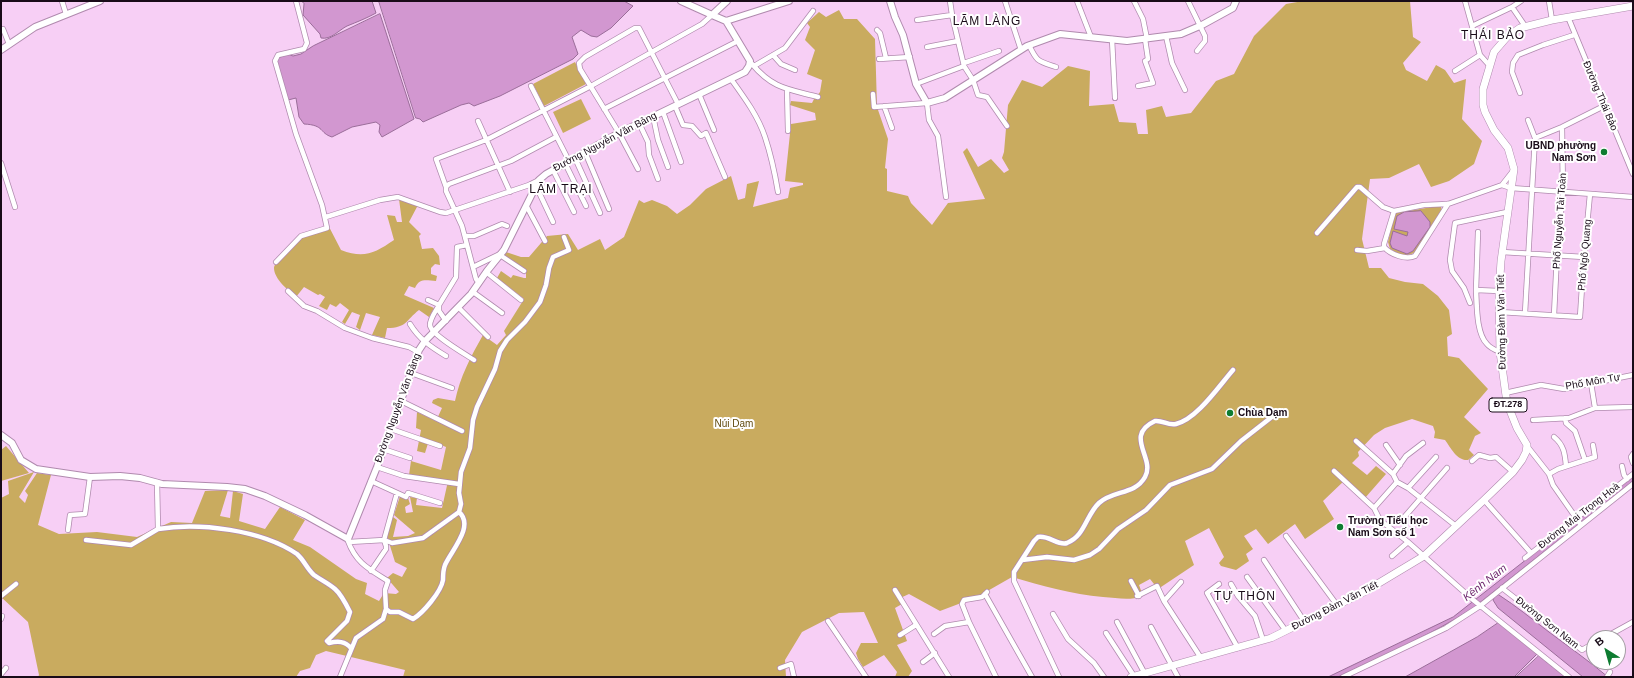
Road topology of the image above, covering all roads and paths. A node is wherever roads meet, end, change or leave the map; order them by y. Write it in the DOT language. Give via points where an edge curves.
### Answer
graph roads {
  1 [pos="62,1"];
  2 [pos="100,1"];
  3 [pos="296,1"];
  4 [pos="681,1"];
  5 [pos="727,1"];
  6 [pos="789,1"];
  7 [pos="890,1"];
  8 [pos="950,1"];
  9 [pos="1005,1"];
  10 [pos="1077,1"];
  11 [pos="1134,1"];
  12 [pos="1188,1"];
  13 [pos="1236,1"];
  14 [pos="1465,1"];
  15 [pos="1521,1"];
  16 [pos="1549,1"];
  17 [pos="90,3"];
  18 [pos="1633,6"];
  19 [pos="1512,7"];
  20 [pos="813,11"];
  21 [pos="66,14"];
  22 [pos="712,15"];
  23 [pos="952,15"];
  24 [pos="1568,17"];
  25 [pos="917,20"];
  26 [pos="1552,20"];
  27 [pos="726,22"];
  28 [pos="1201,26"];
  29 [pos="1472,26"];
  30 [pos="1524,26"];
  31 [pos="3,29"];
  32 [pos="878,30"];
  33 [pos="1574,35"];
  34 [pos="1166,36"];
  35 [pos="1091,37"];
  36 [pos="1112,39"];
  37 [pos="1146,39"];
  38 [pos="738,40"];
  39 [pos="958,41"];
  40 [pos="9,44"];
  41 [pos="1029,45"];
  42 [pos="927,47"];
  43 [pos="1,50"];
  44 [pos="1021,50"];
  45 [pos="652,51"];
  46 [pos="999,51"];
  47 [pos="1196,51"];
  48 [pos="1480,54"];
  49 [pos="773,55"];
  50 [pos="910,57"];
  51 [pos="886,58"];
  52 [pos="879,59"];
  53 [pos="752,63"];
  54 [pos="964,65"];
  55 [pos="1489,65"];
  56 [pos="1056,67"];
  57 [pos="794,70"];
  58 [pos="1455,71"];
  59 [pos="665,78"];
  60 [pos="731,79"];
  61 [pos="973,80"];
  62 [pos="916,84"];
  63 [pos="531,86"];
  64 [pos="591,86"];
  65 [pos="1138,86"];
  66 [pos="787,88"];
  67 [pos="1185,90"];
  68 [pos="1520,93"];
  69 [pos="699,94"];
  70 [pos="872,94"];
  71 [pos="818,97"];
  72 [pos="1115,98"];
  73 [pos="927,103"];
  74 [pos="677,105"];
  75 [pos="884,106"];
  76 [pos="1604,106"];
  77 [pos="604,109"];
  78 [pos="543,110"];
  79 [pos="663,112"];
  80 [pos="653,116"];
  81 [pos="478,120"];
  82 [pos="1528,120"];
  83 [pos="639,123"];
  84 [pos="1007,126"];
  85 [pos="1562,127"];
  86 [pos="892,128"];
  87 [pos="714,130"];
  88 [pos="788,131"];
  89 [pos="619,133"];
  90 [pos="556,137"];
  91 [pos="1535,138"];
  92 [pos="486,140"];
  93 [pos="586,152"];
  94 [pos="575,158"];
  95 [pos="567,162"];
  96 [pos="680,162"];
  97 [pos="1,163"];
  98 [pos="498,166"];
  99 [pos="668,167"];
  100 [pos="638,169"];
  101 [pos="1514,169"];
  102 [pos="553,170"];
  103 [pos="1633,174"];
  104 [pos="725,177"];
  105 [pos="658,179"];
  106 [pos="537,183"];
  107 [pos="1502,185"];
  108 [pos="446,187"];
  109 [pos="1511,188"];
  110 [pos="1532,190"];
  111 [pos="1563,191"];
  112 [pos="510,192"];
  113 [pos="778,192"];
  114 [pos="1590,194"];
  115 [pos="946,197"];
  116 [pos="1633,197"];
  117 [pos="1448,204"];
  118 [pos="586,206"];
  119 [pos="15,207"];
  120 [pos="527,207"];
  121 [pos="609,209"];
  122 [pos="456,210"];
  123 [pos="1394,211"];
  124 [pos="574,212"];
  125 [pos="1508,212"];
  126 [pos="600,213"];
  127 [pos="326,216"];
  128 [pos="553,222"];
  129 [pos="507,226"];
  130 [pos="1478,232"];
  131 [pos="1317,233"];
  132 [pos="465,236"];
  133 [pos="564,237"];
  134 [pos="545,240"];
  135 [pos="467,245"];
  136 [pos="1385,248"];
  137 [pos="1357,250"];
  138 [pos="1502,252"];
  139 [pos="501,254"];
  140 [pos="1528,254"];
  141 [pos="1557,255"];
  142 [pos="1584,257"];
  143 [pos="276,262"];
  144 [pos="472,267"];
  145 [pos="524,271"];
  146 [pos="486,272"];
  147 [pos="479,283"];
  148 [pos="1476,290"];
  149 [pos="288,291"];
  150 [pos="1499,291"];
  151 [pos="473,292"];
  152 [pos="428,300"];
  153 [pos="521,300"];
  154 [pos="1470,303"];
  155 [pos="439,305"];
  156 [pos="459,308"];
  157 [pos="1500,312"];
  158 [pos="502,313"];
  159 [pos="1525,313"];
  160 [pos="1554,315"];
  161 [pos="446,321"];
  162 [pos="410,324"];
  163 [pos="434,332"];
  164 [pos="488,337"];
  165 [pos="424,342"];
  166 [pos="418,352"];
  167 [pos="1500,352"];
  168 [pos="446,356"];
  169 [pos="474,360"];
  170 [pos="1233,370"];
  171 [pos="410,373"];
  172 [pos="1633,375"];
  173 [pos="1592,383"];
  174 [pos="452,388"];
  175 [pos="1505,393"];
  176 [pos="401,401"];
  177 [pos="1633,407"];
  178 [pos="1594,408"];
  179 [pos="1273,416"];
  180 [pos="1565,418"];
  181 [pos="1533,420"];
  182 [pos="391,429"];
  183 [pos="462,431"];
  184 [pos="1,435"];
  185 [pos="1554,437"];
  186 [pos="1356,442"];
  187 [pos="1423,443"];
  188 [pos="1386,445"];
  189 [pos="1593,445"];
  190 [pos="440,446"];
  191 [pos="1527,446"];
  192 [pos="383,450"];
  193 [pos="1633,454"];
  194 [pos="1436,457"];
  195 [pos="410,458"];
  196 [pos="1472,460"];
  197 [pos="1585,460"];
  198 [pos="1633,463"];
  199 [pos="1400,465"];
  200 [pos="1566,466"];
  201 [pos="1622,466"];
  202 [pos="377,467"];
  203 [pos="1447,468"];
  204 [pos="1334,471"];
  205 [pos="1513,472"];
  206 [pos="1393,474"];
  207 [pos="1549,474"];
  208 [pos="1633,474"];
  209 [pos="90,477"];
  210 [pos="1627,479"];
  211 [pos="371,481"];
  212 [pos="157,482"];
  213 [pos="1397,482"];
  214 [pos="459,484"];
  215 [pos="1633,484"];
  216 [pos="1408,488"];
  217 [pos="397,493"];
  218 [pos="1421,498"];
  219 [pos="1484,500"];
  220 [pos="440,503"];
  221 [pos="1374,508"];
  222 [pos="459,512"];
  223 [pos="1576,519"];
  224 [pos="1400,522"];
  225 [pos="1581,525"];
  226 [pos="1456,526"];
  227 [pos="68,530"];
  228 [pos="158,530"];
  229 [pos="1286,536"];
  230 [pos="86,540"];
  231 [pos="348,540"];
  232 [pos="384,540"];
  233 [pos="1408,542"];
  234 [pos="1531,553"];
  235 [pos="1392,556"];
  236 [pos="1424,556"];
  237 [pos="1525,558"];
  238 [pos="1022,560"];
  239 [pos="1264,560"];
  240 [pos="371,571"];
  241 [pos="1247,577"];
  242 [pos="1131,581"];
  243 [pos="1180,582"];
  244 [pos="16,584"];
  245 [pos="1219,584"];
  246 [pos="1231,584"];
  247 [pos="1502,588"];
  248 [pos="895,590"];
  249 [pos="1,596"];
  250 [pos="1164,601"];
  251 [pos="1337,606"];
  252 [pos="1480,606"];
  253 [pos="386,609"];
  254 [pos="1053,614"];
  255 [pos="828,621"];
  256 [pos="1304,621"];
  257 [pos="969,622"];
  258 [pos="1117,622"];
  259 [pos="1633,622"];
  260 [pos="916,625"];
  261 [pos="1151,627"];
  262 [pos="1286,630"];
  263 [pos="1618,630"];
  264 [pos="1106,633"];
  265 [pos="934,634"];
  266 [pos="900,635"];
  267 [pos="1263,640"];
  268 [pos="351,648"];
  269 [pos="1238,648"];
  270 [pos="1586,648"];
  271 [pos="935,653"];
  272 [pos="1201,658"];
  273 [pos="923,662"];
  274 [pos="1171,666"];
  275 [pos="6,668"];
  276 [pos="780,668"];
  277 [pos="1610,672"];
  278 [pos="1,674"];
  279 [pos="1145,674"];
  280 [pos="340,677"];
  281 [pos="794,677"];
  282 [pos="866,677"];
  283 [pos="949,677"];
  284 [pos="996,677"];
  285 [pos="1032,677"];
  286 [pos="1059,677"];
  287 [pos="1104,677"];
  288 [pos="1133,677"];
  289 [pos="1178,677"];
  290 [pos="1344,677"];
  291 [pos="1569,677"];
  292 [pos="1607,677"];
  1 -- 21 [label="street"];
  2 -- 17 [label="street"];
  3 -- 127 [label="street" via="306,47 278,55 275,61 296,134"];
  4 -- 22 [label="street"];
  5 -- 22 [label="street"];
  6 -- 27 [label="street"];
  7 -- 50 [label="street"];
  8 -- 23 [label="street"];
  9 -- 44 [label="street"];
  10 -- 35 [label="street"];
  11 -- 37 [label="street" via="1143,19"];
  12 -- 28 [label="street"];
  13 -- 28 [label="street" via="1233,8"];
  14 -- 29 [label="street"];
  15 -- 19 [label="street"];
  16 -- 26 [label="street"];
  17 -- 21 [label="street"];
  18 -- 24 [label="main road, Đường Đàm Văn Tiết / ĐT.278"];
  19 -- 29 [label="street"];
  19 -- 30 [label="street"];
  20 -- 49 [label="street" via="785,48"];
  21 -- 40 [label="street" via="35,27"];
  22 -- 27 [label="street"];
  22 -- 45 [label="street" via="702,24"];
  23 -- 25 [label="street"];
  23 -- 39 [label="street"];
  24 -- 26 [label="main road, Đường Đàm Văn Tiết / ĐT.278"];
  24 -- 33 [label="street, Đường Thái Bảo"];
  26 -- 30 [label="main road, Đường Đàm Văn Tiết / ĐT.278"];
  27 -- 38 [label="street"];
  28 -- 34 [label="street" via="1181,34"];
  28 -- 47 [label="street" via="1205,41"];
  29 -- 48 [label="street"];
  30 -- 55 [label="main road, Đường Đàm Văn Tiết / ĐT.278" via="1499,44"];
  31 -- 40 [label="street"];
  32 -- 51 [label="street"];
  33 -- 68 [label="street" via="1518,55 1512,72"];
  33 -- 76 [label="street, Đường Thái Bảo"];
  34 -- 37 [label="street"];
  34 -- 67 [label="street" via="1172,63"];
  35 -- 36 [label="street"];
  35 -- 41 [label="street" via="1060,34"];
  36 -- 37 [label="street"];
  36 -- 72 [label="street"];
  37 -- 65 [label="street" via="1148,59 1145,61 1153,83"];
  38 -- 53 [label="street"];
  38 -- 59 [label="street"];
  39 -- 42 [label="street"];
  39 -- 54 [label="street"];
  40 -- 43 [label="street"];
  41 -- 44 [label="street"];
  41 -- 56 [label="street" via="1037,60"];
  44 -- 61 [label="street"];
  45 -- 59 [label="street"];
  45 -- 64 [label="street"];
  45 -- 64 [label="street" via="639,28 635,28 580,61 580,69"];
  46 -- 54 [label="street"];
  48 -- 55 [label="street"];
  48 -- 58 [label="street"];
  49 -- 53 [label="street"];
  49 -- 57 [label="street" via="781,64"];
  50 -- 51 [label="street"];
  50 -- 62 [label="street"];
  51 -- 52 [label="street"];
  53 -- 60 [label="street, Đường Nguyễn Văn Bảng" via="745,72"];
  53 -- 66 [label="street" via="761,75 775,85"];
  54 -- 61 [label="street"];
  54 -- 62 [label="street"];
  55 -- 101 [label="main road, Đường Đàm Văn Tiết / ĐT.278" via="1483,89 1483,105 1494,130 1511,153"];
  59 -- 74 [label="street"];
  59 -- 77 [label="street"];
  60 -- 69 [label="street, Đường Nguyễn Văn Bảng"];
  60 -- 113 [label="street" via="756,117 765,136"];
  61 -- 73 [label="street" via="945,98"];
  61 -- 84 [label="street" via="978,95 987,97"];
  62 -- 73 [label="street"];
  63 -- 78 [label="street"];
  64 -- 77 [label="street"];
  64 -- 78 [label="street"];
  66 -- 71 [label="street"];
  66 -- 88 [label="street"];
  69 -- 74 [label="street, Đường Nguyễn Văn Bảng"];
  69 -- 87 [label="street"];
  70 -- 75 [label="street" via="874,107"];
  73 -- 75 [label="street"];
  73 -- 115 [label="street" via="929,120 938,136"];
  74 -- 79 [label="street, Đường Nguyễn Văn Bảng"];
  74 -- 104 [label="street" via="683,125 692,126 701,136 706,133"];
  75 -- 86 [label="street"];
  76 -- 85 [label="street"];
  76 -- 103 [label="street, Đường Thái Bảo"];
  77 -- 89 [label="street"];
  78 -- 90 [label="street"];
  78 -- 92 [label="street"];
  79 -- 80 [label="street, Đường Nguyễn Văn Bảng"];
  79 -- 96 [label="street"];
  80 -- 83 [label="street, Đường Nguyễn Văn Bảng"];
  80 -- 99 [label="street"];
  81 -- 92 [label="street"];
  82 -- 91 [label="street"];
  83 -- 89 [label="street, Đường Nguyễn Văn Bảng"];
  83 -- 105 [label="street" via="648,142 649,155"];
  85 -- 91 [label="street"];
  85 -- 111 [label="street, Phố Nguyễn Tài Toàn"];
  89 -- 93 [label="street, Đường Nguyễn Văn Bảng"];
  89 -- 100 [label="street"];
  90 -- 95 [label="street"];
  90 -- 98 [label="street"];
  91 -- 110 [label="street"];
  92 -- 98 [label="street"];
  92 -- 108 [label="street" via="436,159"];
  93 -- 94 [label="street, Đường Nguyễn Văn Bảng"];
  93 -- 121 [label="street"];
  94 -- 95 [label="street, Đường Nguyễn Văn Bảng"];
  94 -- 126 [label="street"];
  95 -- 102 [label="street, Đường Nguyễn Văn Bảng"];
  95 -- 118 [label="street"];
  97 -- 119 [label="street"];
  98 -- 108 [label="street"];
  98 -- 112 [label="street"];
  101 -- 107 [label="street"];
  101 -- 109 [label="main road, Đường Đàm Văn Tiết / ĐT.278"];
  102 -- 106 [label="street, Đường Nguyễn Văn Bảng"];
  102 -- 124 [label="street"];
  106 -- 112 [label="street"];
  106 -- 120 [label="street, Đường Nguyễn Văn Bảng"];
  106 -- 128 [label="street"];
  107 -- 109 [label="street"];
  107 -- 117 [label="street"];
  108 -- 122 [label="street"];
  109 -- 110 [label="street"];
  109 -- 125 [label="main road, Đường Đàm Văn Tiết / ĐT.278"];
  110 -- 111 [label="street"];
  110 -- 140 [label="street"];
  111 -- 114 [label="street"];
  111 -- 141 [label="street, Phố Nguyễn Tài Toàn"];
  112 -- 122 [label="street"];
  114 -- 116 [label="street"];
  114 -- 142 [label="street, Phố Ngô Quang"];
  117 -- 123 [label="street" via="1424,205"];
  117 -- 136 [label="street" via="1415,256 1405,258"];
  120 -- 134 [label="street"];
  120 -- 139 [label="street, Đường Nguyễn Văn Bảng"];
  122 -- 127 [label="street" via="442,213 404,198 394,197"];
  122 -- 132 [label="street"];
  123 -- 131 [label="street" via="1383,207 1360,187 1356,188"];
  123 -- 136 [label="street"];
  125 -- 138 [label="main road, Đường Đàm Văn Tiết / ĐT.278"];
  125 -- 154 [label="street" via="1455,223 1450,260 1452,271 1464,288"];
  127 -- 143 [label="street" via="327,228 303,234"];
  129 -- 132 [label="street" via="499,225 474,236"];
  130 -- 148 [label="street"];
  132 -- 135 [label="street"];
  133 -- 214 [label="street" via="569,250 557,254 551,260 540,302 500,350 495,369 473,420 470,448"];
  135 -- 144 [label="street"];
  135 -- 155 [label="street" via="457,247 456,277"];
  136 -- 137 [label="street"];
  138 -- 140 [label="street"];
  138 -- 150 [label="main road, Đường Đàm Văn Tiết / ĐT.278"];
  139 -- 144 [label="street"];
  139 -- 145 [label="street"];
  139 -- 146 [label="street, Đường Nguyễn Văn Bảng"];
  140 -- 141 [label="street"];
  140 -- 159 [label="street"];
  141 -- 142 [label="street"];
  141 -- 160 [label="street, Phố Nguyễn Tài Toàn"];
  142 -- 160 [label="street, Phố Ngô Quang" via="1580,317"];
  144 -- 147 [label="street"];
  146 -- 147 [label="street, Đường Nguyễn Văn Bảng"];
  146 -- 153 [label="street"];
  147 -- 151 [label="street, Đường Nguyễn Văn Bảng"];
  148 -- 150 [label="street"];
  148 -- 167 [label="street" via="1480,333 1490,347"];
  149 -- 166 [label="street" via="304,306 345,328"];
  150 -- 157 [label="main road, Đường Đàm Văn Tiết / ĐT.278"];
  151 -- 156 [label="street, Đường Nguyễn Văn Bảng"];
  151 -- 158 [label="street"];
  152 -- 155 [label="street"];
  155 -- 161 [label="street" via="439,311"];
  155 -- 163 [label="street" via="430,324"];
  156 -- 161 [label="street, Đường Nguyễn Văn Bảng"];
  156 -- 164 [label="street"];
  157 -- 159 [label="street"];
  157 -- 167 [label="main road, Đường Đàm Văn Tiết / ĐT.278"];
  159 -- 160 [label="street"];
  161 -- 163 [label="street, Đường Nguyễn Văn Bảng"];
  162 -- 165 [label="street" via="416,335"];
  163 -- 165 [label="street, Đường Nguyễn Văn Bảng"];
  163 -- 169 [label="street"];
  165 -- 166 [label="street, Đường Nguyễn Văn Bảng"];
  165 -- 168 [label="street"];
  166 -- 171 [label="street, Đường Nguyễn Văn Bảng"];
  167 -- 175 [label="main road, Đường Đàm Văn Tiết / ĐT.278"];
  170 -- 238 [label="street" via="1188,420 1171,425 1155,421 1144,429 1140,442 1148,468 1139,485 1101,502 1093,510 1081,533 1073,540 1062,544 1046,537 1038,537"];
  171 -- 174 [label="street"];
  171 -- 176 [label="street, Đường Nguyễn Văn Bảng"];
  172 -- 173 [label="street, Phố Môn Tự"];
  173 -- 175 [label="street, Phố Môn Tự" via="1564,389 1541,385"];
  173 -- 178 [label="street"];
  175 -- 191 [label="main road, Đường Đàm Văn Tiết / ĐT.278" via="1511,413"];
  176 -- 182 [label="street, Đường Nguyễn Văn Bảng"];
  176 -- 183 [label="street"];
  177 -- 178 [label="street"];
  178 -- 180 [label="street"];
  179 -- 238 [label="street" via="1240,441 1212,469 1170,485 1146,510 1118,529 1090,555 1074,560 1047,557"];
  180 -- 181 [label="street"];
  180 -- 197 [label="street" via="1566,423 1575,431"];
  182 -- 190 [label="street"];
  182 -- 192 [label="street, Đường Nguyễn Văn Bảng"];
  184 -- 209 [label="street" via="12,443 21,460 36,469"];
  185 -- 200 [label="street" via="1562,447"];
  186 -- 206 [label="street"];
  187 -- 199 [label="street" via="1406,456"];
  188 -- 199 [label="street"];
  189 -- 197 [label="street" via="1595,457"];
  191 -- 205 [label="main road, Đường Đàm Văn Tiết"];
  191 -- 207 [label="street"];
  192 -- 195 [label="street"];
  192 -- 202 [label="street, Đường Nguyễn Văn Bảng"];
  193 -- 198 [label="street"];
  194 -- 216 [label="street"];
  196 -- 205 [label="street" via="1479,455 1490,458 1496,456"];
  197 -- 200 [label="street"];
  199 -- 206 [label="street"];
  200 -- 207 [label="street"];
  201 -- 210 [label="street"];
  202 -- 211 [label="street, Đường Nguyễn Văn Bảng"];
  202 -- 214 [label="street" via="404,476"];
  203 -- 218 [label="street"];
  204 -- 221 [label="street"];
  205 -- 219 [label="main road, Đường Đàm Văn Tiết"];
  206 -- 213 [label="street"];
  207 -- 223 [label="street" via="1553,485"];
  208 -- 210 [label="street, Đường Mai Trọng Hoà"];
  209 -- 212 [label="street" via="120,476"];
  209 -- 227 [label="street" via="85,514 70,515"];
  210 -- 223 [label="street, Đường Mai Trọng Hoà"];
  211 -- 217 [label="street"];
  211 -- 231 [label="street, Đường Nguyễn Văn Bảng"];
  212 -- 228 [label="street"];
  212 -- 231 [label="street" via="227,487 255,492 305,515"];
  213 -- 216 [label="street"];
  213 -- 221 [label="street"];
  214 -- 222 [label="street"];
  215 -- 225 [label="street"];
  216 -- 218 [label="street"];
  217 -- 220 [label="street" via="406,497 408,493"];
  217 -- 232 [label="street"];
  218 -- 224 [label="street"];
  218 -- 226 [label="street"];
  219 -- 226 [label="main road, Đường Đàm Văn Tiết"];
  219 -- 234 [label="street"];
  221 -- 233 [label="street" via="1380,520"];
  222 -- 232 [label="street" via="423,538 392,543"];
  222 -- 253 [label="street" via="463,519 463,530 445,565 441,586 433,598 413,619 402,612 390,612"];
  223 -- 225 [label="street"];
  223 -- 234 [label="street, Đường Mai Trọng Hoà"];
  225 -- 247 [label="street"];
  226 -- 236 [label="main road, Đường Đàm Văn Tiết"];
  228 -- 230 [label="street" via="131,545"];
  228 -- 268 [label="street" via="180,526 224,530 269,540 291,550 314,575 335,589 346,604 349,616 343,626 327,641 348,644"];
  229 -- 251 [label="street"];
  231 -- 232 [label="street"];
  231 -- 240 [label="street" via="358,559"];
  232 -- 240 [label="street" via="386,549"];
  233 -- 235 [label="street"];
  233 -- 236 [label="street"];
  234 -- 237 [label="street, Đường Mai Trọng Hoà"];
  236 -- 251 [label="main road, Đường Đàm Văn Tiết"];
  236 -- 252 [label="street"];
  238 -- 286 [label="street" via="1013,574 1014,581"];
  239 -- 256 [label="street"];
  240 -- 253 [label="street" via="388,581 385,590"];
  241 -- 262 [label="street"];
  242 -- 250 [label="street" via="1138,596 1157,586"];
  243 -- 250 [label="street"];
  244 -- 249 [label="street"];
  245 -- 269 [label="street" via="1207,592"];
  246 -- 267 [label="street" via="1255,616"];
  247 -- 252 [label="street"];
  247 -- 270 [label="street, Đường Sơn Nam" via="1582,650"];
  248 -- 260 [label="street"];
  250 -- 272 [label="street"];
  251 -- 256 [label="main road, Đường Đàm Văn Tiết"];
  252 -- 290 [label="street" via="1446,628"];
  252 -- 291 [label="street"];
  253 -- 268 [label="street" via="383,619 359,636"];
  254 -- 287 [label="street" via="1068,639 1094,663"];
  255 -- 282 [label="street"];
  256 -- 262 [label="main road, Đường Đàm Văn Tiết"];
  257 -- 265 [label="street" via="945,626"];
  257 -- 284 [label="street"];
  257 -- 285 [label="street" via="962,601 982,597 986,593"];
  258 -- 279 [label="street"];
  259 -- 263 [label="street"];
  260 -- 266 [label="street"];
  260 -- 271 [label="street"];
  261 -- 274 [label="street"];
  262 -- 267 [label="main road, Đường Đàm Văn Tiết"];
  264 -- 288 [label="street"];
  267 -- 269 [label="main road, Đường Đàm Văn Tiết"];
  268 -- 280 [label="street"];
  269 -- 272 [label="main road, Đường Đàm Văn Tiết"];
  271 -- 273 [label="street"];
  271 -- 283 [label="street"];
  272 -- 274 [label="main road, Đường Đàm Văn Tiết"];
  274 -- 279 [label="main road, Đường Đàm Văn Tiết"];
  274 -- 289 [label="street"];
  275 -- 278 [label="street"];
  276 -- 281 [label="street" via="791,664"];
  277 -- 292 [label="street"];
  279 -- 288 [label="main road, Đường Đàm Văn Tiết"];
}
